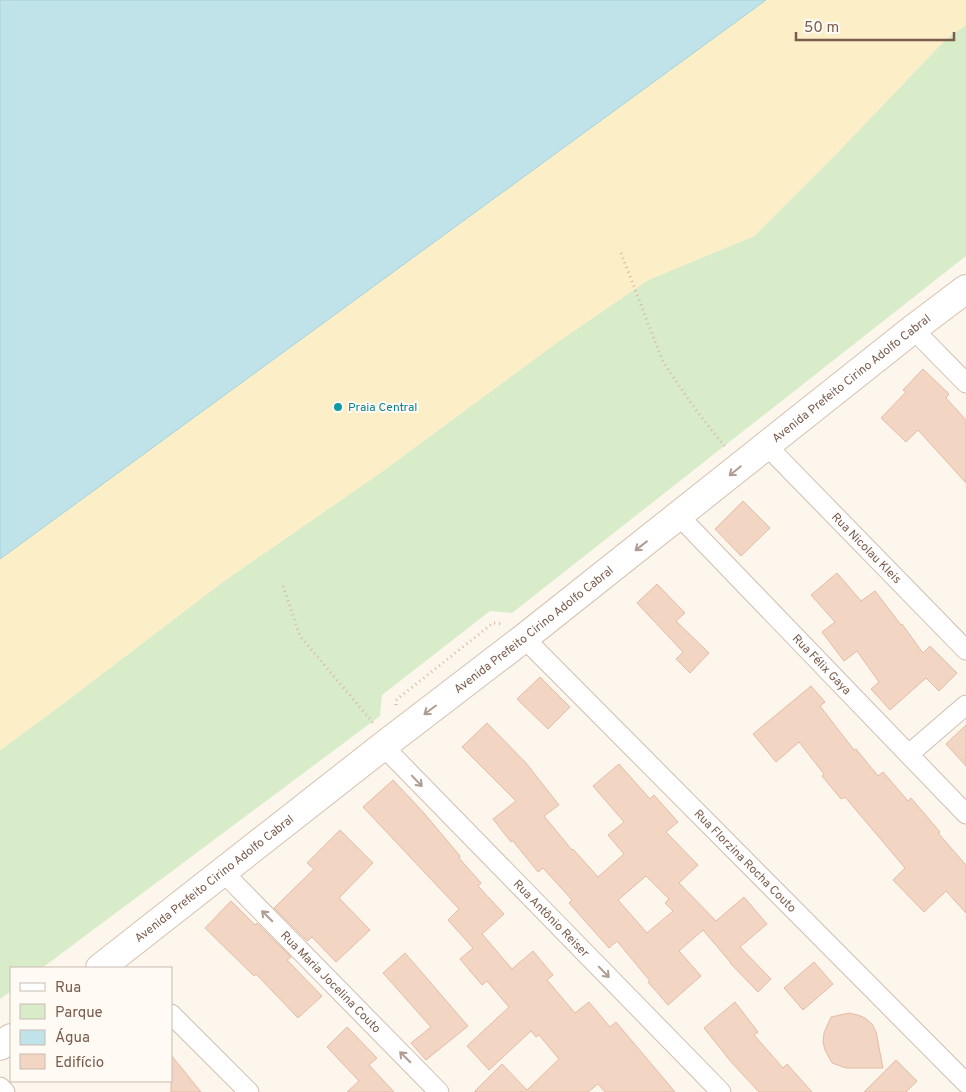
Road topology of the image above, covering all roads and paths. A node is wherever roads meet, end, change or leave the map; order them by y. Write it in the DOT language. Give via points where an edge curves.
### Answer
graph roads {
  1 [pos="620,252"];
  2 [pos="966,290"];
  3 [pos="913,329"];
  4 [pos="966,383"];
  5 [pos="766,445"];
  6 [pos="731,454"];
  7 [pos="680,516"];
  8 [pos="283,586"];
  9 [pos="524,638"];
  10 [pos="966,650"];
  11 [pos="966,705"];
  12 [pos="379,736"];
  13 [pos="909,754"];
  14 [pos="966,814"];
  15 [pos="223,872"];
  16 [pos="114,964"];
  17 [pos="172,1015"];
  18 [pos="966,1083"];
  19 [pos="0,1087"];
  20 [pos="5,1092"];
  21 [pos="249,1092"];
  22 [pos="439,1092"];
  23 [pos="721,1092"];
  1 -- 6 [label="path" via="663,362"];
  2 -- 3 [label="main road, Avenida Prefeito Cirino Adolfo Cabral"];
  3 -- 4 [label="street"];
  3 -- 5 [label="main road, Avenida Prefeito Cirino Adolfo Cabral"];
  5 -- 7 [label="main road, Avenida Prefeito Cirino Adolfo Cabral, one-way"];
  5 -- 10 [label="street, Rua Nicolau Kleis"];
  7 -- 9 [label="main road, Avenida Prefeito Cirino Adolfo Cabral, one-way"];
  7 -- 13 [label="street, Rua Félix Gaya"];
  8 -- 12 [label="path" via="300,636"];
  9 -- 12 [label="main road, Avenida Prefeito Cirino Adolfo Cabral, one-way"];
  9 -- 18 [label="street, Rua Florzina Rocha Couto"];
  11 -- 13 [label="street"];
  12 -- 15 [label="main road, Avenida Prefeito Cirino Adolfo Cabral"];
  12 -- 23 [label="street, Rua Antônio Reiser, one-way"];
  13 -- 14 [label="street, Rua Félix Gaya"];
  15 -- 16 [label="main road, Avenida Prefeito Cirino Adolfo Cabral"];
  22 -- 15 [label="street, Rua Maria Jocelina Couto, one-way"];
  17 -- 21 [label="street"];
  19 -- 20 [label="street"];
}
